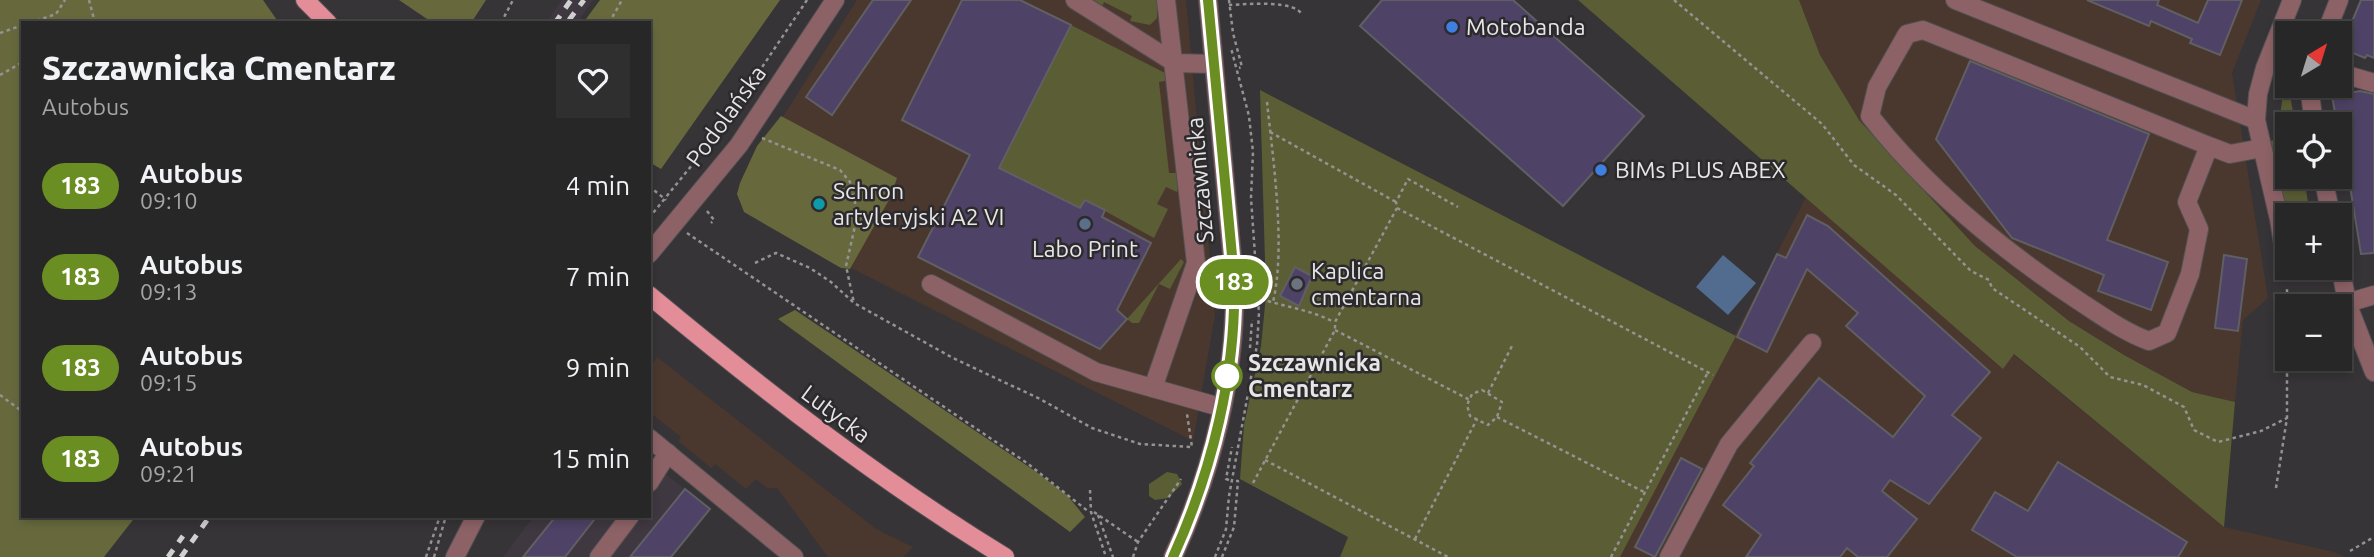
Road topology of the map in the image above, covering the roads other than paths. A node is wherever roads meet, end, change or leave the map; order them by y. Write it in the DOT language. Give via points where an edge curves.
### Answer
graph roads {
  1 [pos="305,0"];
  2 [pos="835,0"];
  3 [pos="1075,0"];
  4 [pos="1166,0"];
  5 [pos="1208,0"];
  6 [pos="1955,0"];
  7 [pos="2292,0"];
  8 [pos="2339,0"];
  9 [pos="326,21"];
  10 [pos="2331,21"];
  11 [pos="1175,63"];
  12 [pos="1214,64"];
  13 [pos="2352,77"];
  14 [pos="2374,83"];
  15 [pos="2256,120"];
  16 [pos="2209,146"];
  17 [pos="2262,148"];
  18 [pos="2276,203"];
  19 [pos="651,252"];
  20 [pos="931,284"];
  21 [pos="2374,295"];
  22 [pos="651,297"];
  23 [pos="2352,302"];
  24 [pos="2352,316"];
  25 [pos="1812,343"];
  26 [pos="2374,372"];
  27 [pos="1153,388"];
  28 [pos="1220,407"];
  29 [pos="651,440"];
  30 [pos="668,453"];
  31 [pos="651,480"];
  32 [pos="475,518"];
  33 [pos="629,518"];
  34 [pos="455,557"];
  35 [pos="600,557"];
  36 [pos="794,557"];
  37 [pos="1005,557"];
  38 [pos="1173,557"];
  39 [pos="1669,557"];
  1 -- 9 [label="main road"];
  2 -- 19 [label="street, Podolańska" via="739,145"];
  3 -- 11 [label="street"];
  4 -- 11 [label="street"];
  5 -- 12 [label="street, Szczawnicka"];
  6 -- 15 [label="street"];
  7 -- 15 [label="street" via="2265,68"];
  8 -- 10 [label="street"];
  11 -- 12 [label="street"];
  11 -- 27 [label="street" via="1196,263"];
  12 -- 28 [label="street, Szczawnicka" via="1235,296 1231,354"];
  13 -- 14 [label="street"];
  15 -- 17 [label="street"];
  16 -- 16 [label="street" via="2187,202 2199,229 2190,274 2166,333 2149,341 2129,334 2033,271 1899,154 1870,116 1877,87 1907,34 1923,30"];
  16 -- 17 [label="street" via="2230,154"];
  17 -- 18 [label="street"];
  20 -- 27 [label="street" via="1096,372"];
  21 -- 23 [label="street"];
  22 -- 37 [label="main road, Lutycka" via="866,467"];
  24 -- 26 [label="street"];
  25 -- 39 [label="street" via="1729,444"];
  27 -- 28 [label="street"];
  28 -- 38 [label="street, Szczawnicka" via="1205,472"];
  29 -- 30 [label="street"];
  30 -- 31 [label="street"];
  30 -- 36 [label="street" via="692,463"];
  32 -- 34 [label="street"];
  33 -- 35 [label="street"];
}
